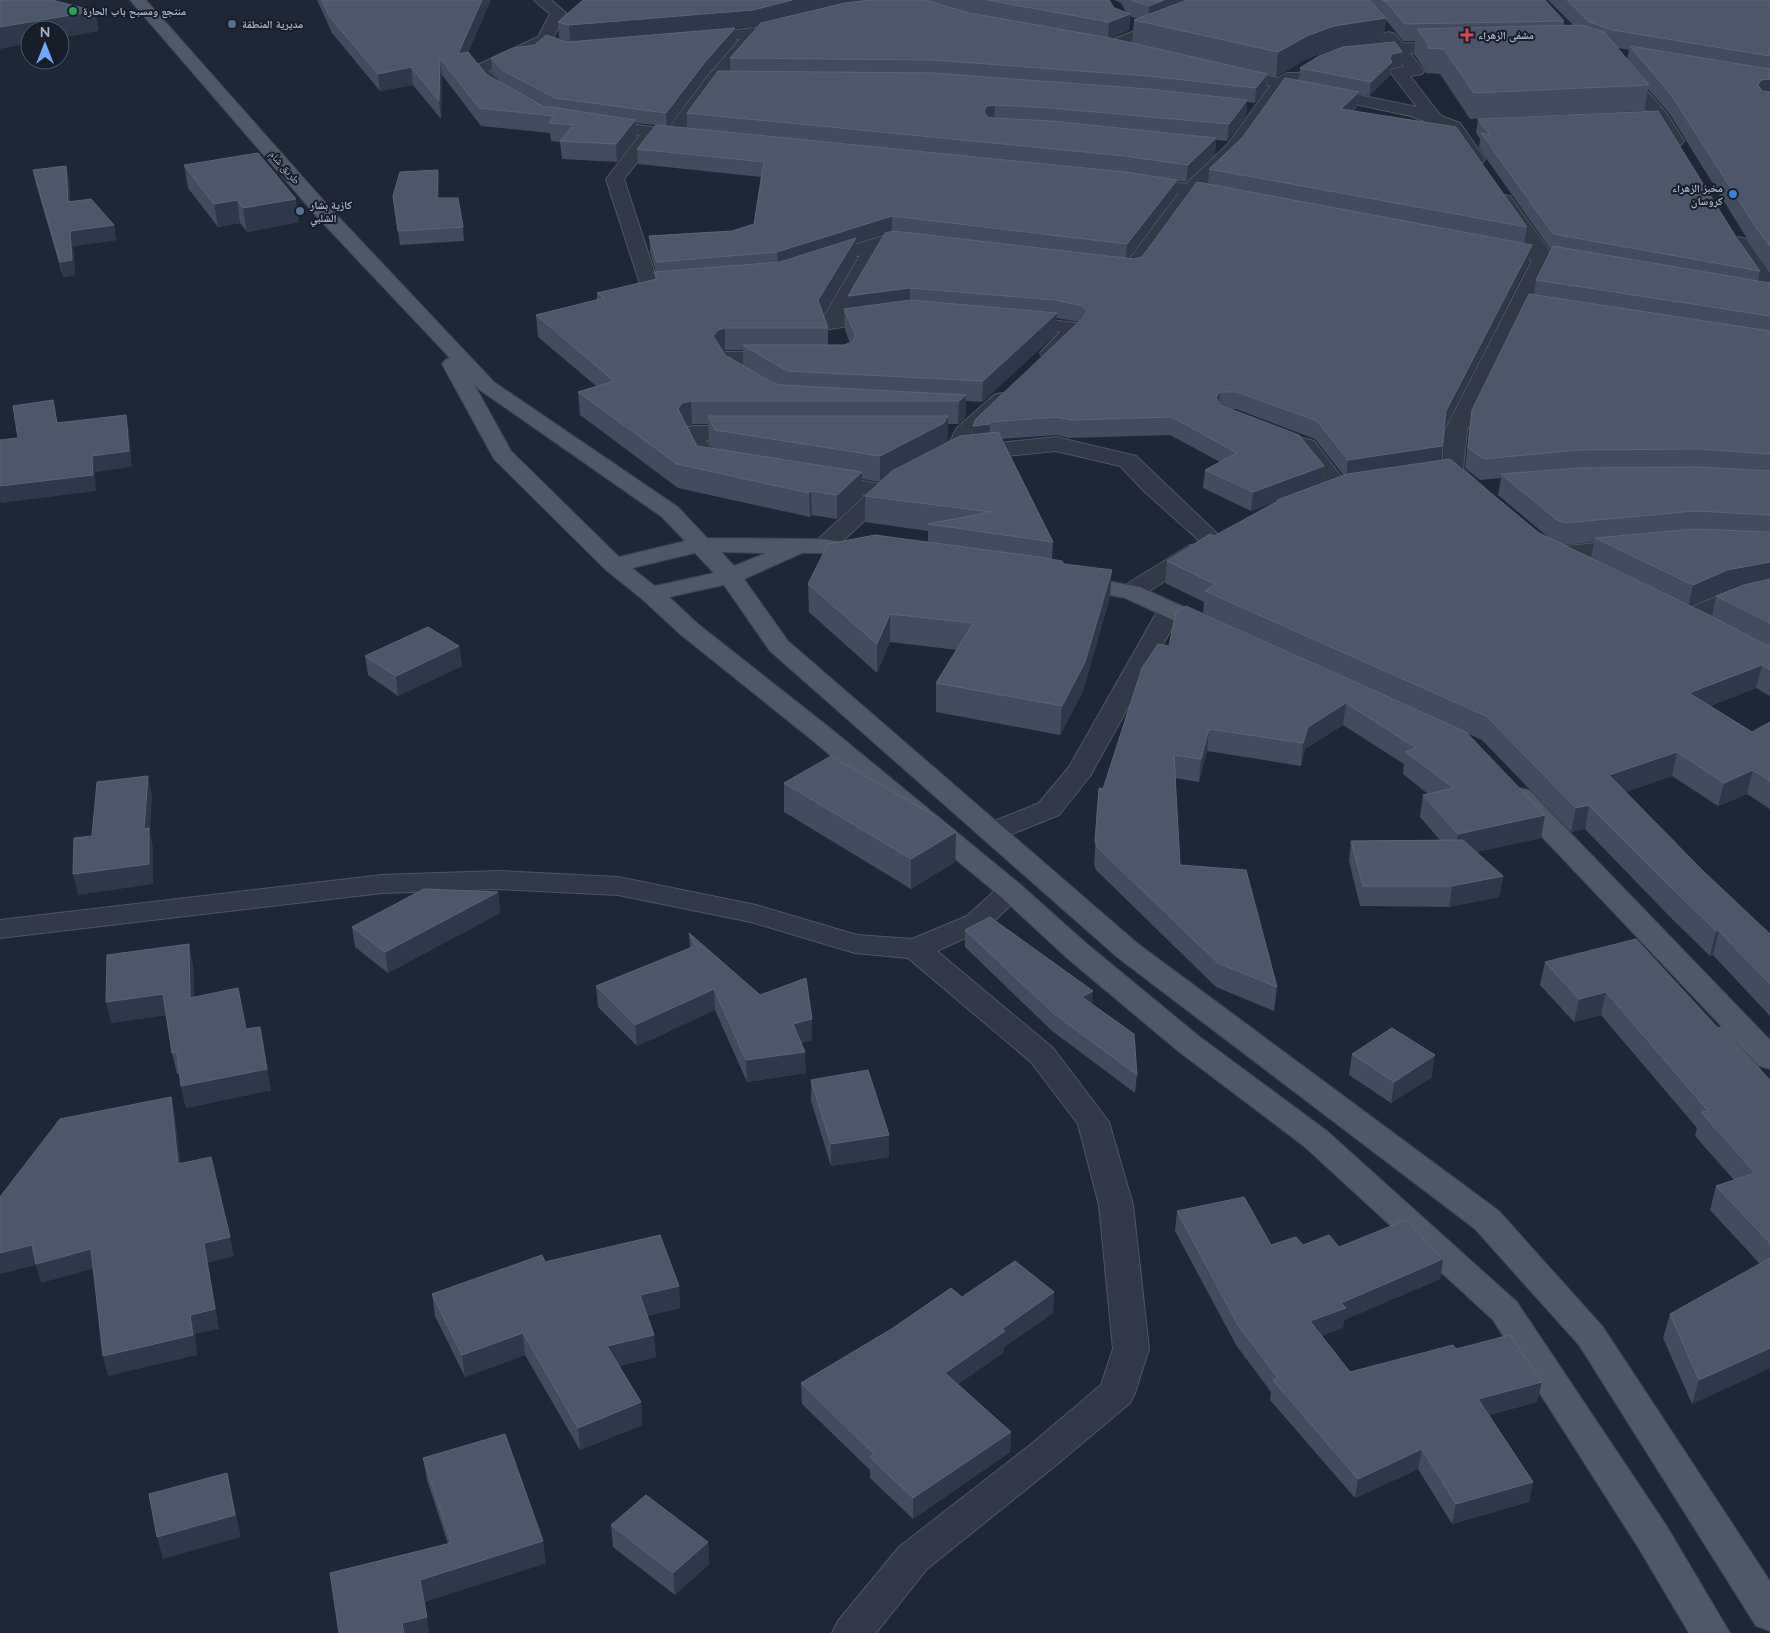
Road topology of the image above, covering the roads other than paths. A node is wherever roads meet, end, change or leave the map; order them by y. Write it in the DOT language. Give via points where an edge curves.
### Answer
graph roads {
  1 [pos="138,0"];
  2 [pos="542,0"];
  3 [pos="1218,2"];
  4 [pos="1235,6"];
  5 [pos="575,12"];
  6 [pos="799,21"];
  7 [pos="1127,22"];
  8 [pos="1380,24"];
  9 [pos="1149,29"];
  10 [pos="754,33"];
  11 [pos="686,39"];
  12 [pos="544,40"];
  13 [pos="561,46"];
  14 [pos="1464,46"];
  15 [pos="1397,48"];
  16 [pos="1138,52"];
  17 [pos="1348,54"];
  18 [pos="1613,60"];
  19 [pos="1213,70"];
  20 [pos="1303,70"];
  21 [pos="713,80"];
  22 [pos="732,80"];
  23 [pos="1279,85"];
  24 [pos="520,101"];
  25 [pos="1242,109"];
  26 [pos="1260,111"];
  27 [pos="1661,118"];
  28 [pos="1435,119"];
  29 [pos="1641,119"];
  30 [pos="580,122"];
  31 [pos="1474,126"];
  32 [pos="1454,127"];
  33 [pos="652,132"];
  34 [pos="672,135"];
  35 [pos="702,138"];
  36 [pos="1214,147"];
  37 [pos="1233,149"];
  38 [pos="1681,151"];
  39 [pos="1124,180"];
  40 [pos="1192,190"];
  41 [pos="1250,201"];
  42 [pos="1728,226"];
  43 [pos="877,243"];
  44 [pos="930,243"];
  45 [pos="1474,243"];
  46 [pos="1744,251"];
  47 [pos="1770,251"];
  48 [pos="1543,256"];
  49 [pos="1094,263"];
  50 [pos="1600,266"];
  51 [pos="806,267"];
  52 [pos="696,282"];
  53 [pos="1770,287"];
  54 [pos="1751,292"];
  55 [pos="1770,296"];
  56 [pos="901,314"];
  57 [pos="996,320"];
  58 [pos="435,332"];
  59 [pos="795,358"];
  60 [pos="1039,363"];
  61 [pos="1017,384"];
  62 [pos="767,391"];
  63 [pos="959,409"];
  64 [pos="988,411"];
  65 [pos="769,433"];
  66 [pos="1280,436"];
  67 [pos="745,469"];
  68 [pos="910,477"];
  69 [pos="804,478"];
  70 [pos="1339,490"];
  71 [pos="883,491"];
  72 [pos="1484,492"];
  73 [pos="699,545"];
  74 [pos="1652,545"];
  75 [pos="812,546"];
  76 [pos="892,556"];
  77 [pos="614,565"];
  78 [pos="1591,571"];
  79 [pos="730,576"];
  80 [pos="1047,577"];
  81 [pos="1770,591"];
  82 [pos="1131,592"];
  83 [pos="651,594"];
  84 [pos="1170,610"];
  85 [pos="1712,630"];
  86 [pos="1231,638"];
  87 [pos="1506,782"];
  88 [pos="992,832"];
  89 [pos="1011,892"];
  90 [pos="0,929"];
  91 [pos="916,949"];
  92 [pos="1770,1059"];
  93 [pos="1770,1614"];
  94 [pos="852,1633"];
  95 [pos="1710,1633"];
  1 -- 58 [label="main road, طريق شام" via="325,214"];
  2 -- 12 [label="street" via="558,13"];
  3 -- 4 [label="street"];
  3 -- 9 [label="street"];
  5 -- 12 [label="street" via="559,18"];
  6 -- 10 [label="street"];
  7 -- 9 [label="street"];
  8 -- 15 [label="street"];
  9 -- 16 [label="street" via="1101,44"];
  10 -- 11 [label="street"];
  10 -- 21 [label="street"];
  12 -- 13 [label="street"];
  12 -- 24 [label="street" via="479,70 496,88"];
  14 -- 15 [label="street"];
  15 -- 17 [label="street"];
  15 -- 28 [label="street" via="1416,71 1398,72"];
  18 -- 27 [label="street"];
  19 -- 23 [label="street"];
  20 -- 23 [label="street"];
  21 -- 22 [label="street"];
  21 -- 34 [label="street"];
  23 -- 26 [label="street"];
  23 -- 28 [label="street" via="1416,112"];
  25 -- 26 [label="street"];
  26 -- 37 [label="street"];
  27 -- 29 [label="street"];
  27 -- 38 [label="street"];
  28 -- 32 [label="street"];
  30 -- 33 [label="street"];
  31 -- 32 [label="street"];
  32 -- 48 [label="street"];
  33 -- 34 [label="street"];
  33 -- 52 [label="street" via="615,179 649,286"];
  34 -- 35 [label="street"];
  36 -- 37 [label="street"];
  37 -- 40 [label="street"];
  39 -- 40 [label="street"];
  40 -- 41 [label="street"];
  40 -- 49 [label="street" via="1132,268"];
  42 -- 46 [label="street"];
  43 -- 44 [label="street" via="892,239"];
  43 -- 51 [label="street"];
  43 -- 56 [label="street" via="834,332"];
  45 -- 48 [label="street"];
  46 -- 47 [label="street"];
  46 -- 53 [label="street"];
  48 -- 50 [label="street"];
  48 -- 72 [label="street" via="1527,306 1456,430 1443,472"];
  54 -- 55 [label="street"];
  57 -- 60 [label="street" via="1075,329"];
  58 -- 73 [label="main road" via="487,386 670,512"];
  58 -- 77 [label="main road" via="502,454"];
  59 -- 62 [label="street" via="726,358 735,373"];
  61 -- 64 [label="street"];
  63 -- 64 [label="street"];
  64 -- 82 [label="street" via="955,433 945,459 1056,444 1128,461 1153,488 1222,536"];
  65 -- 67 [label="street" via="692,433 706,463"];
  66 -- 70 [label="street" via="1306,446"];
  68 -- 71 [label="street"];
  69 -- 71 [label="street"];
  71 -- 75 [label="street"];
  73 -- 75 [label="main road"];
  73 -- 77 [label="main road"];
  73 -- 79 [label="main road"];
  74 -- 78 [label="street" via="1547,548"];
  75 -- 76 [label="main road"];
  75 -- 79 [label="main road"];
  77 -- 83 [label="main road"];
  79 -- 83 [label="main road"];
  79 -- 88 [label="main road" via="779,646"];
  80 -- 82 [label="main road"];
  81 -- 85 [label="street" via="1679,614"];
  82 -- 84 [label="main road"];
  83 -- 89 [label="main road" via="689,629"];
  84 -- 86 [label="main road"];
  84 -- 88 [label="street" via="1081,770 1049,809"];
  87 -- 92 [label="main road"];
  88 -- 93 [label="main road" via="1126,950 1487,1220 1591,1336"];
  89 -- 91 [label="street" via="977,922"];
  89 -- 95 [label="main road" via="1189,1044 1316,1139 1505,1311 1652,1536"];
  90 -- 91 [label="street" via="382,884 498,880 618,886 756,914 855,944"];
  91 -- 94 [label="street" via="1042,1055 1093,1122 1116,1205 1131,1349 1117,1393 912,1558"];
}
